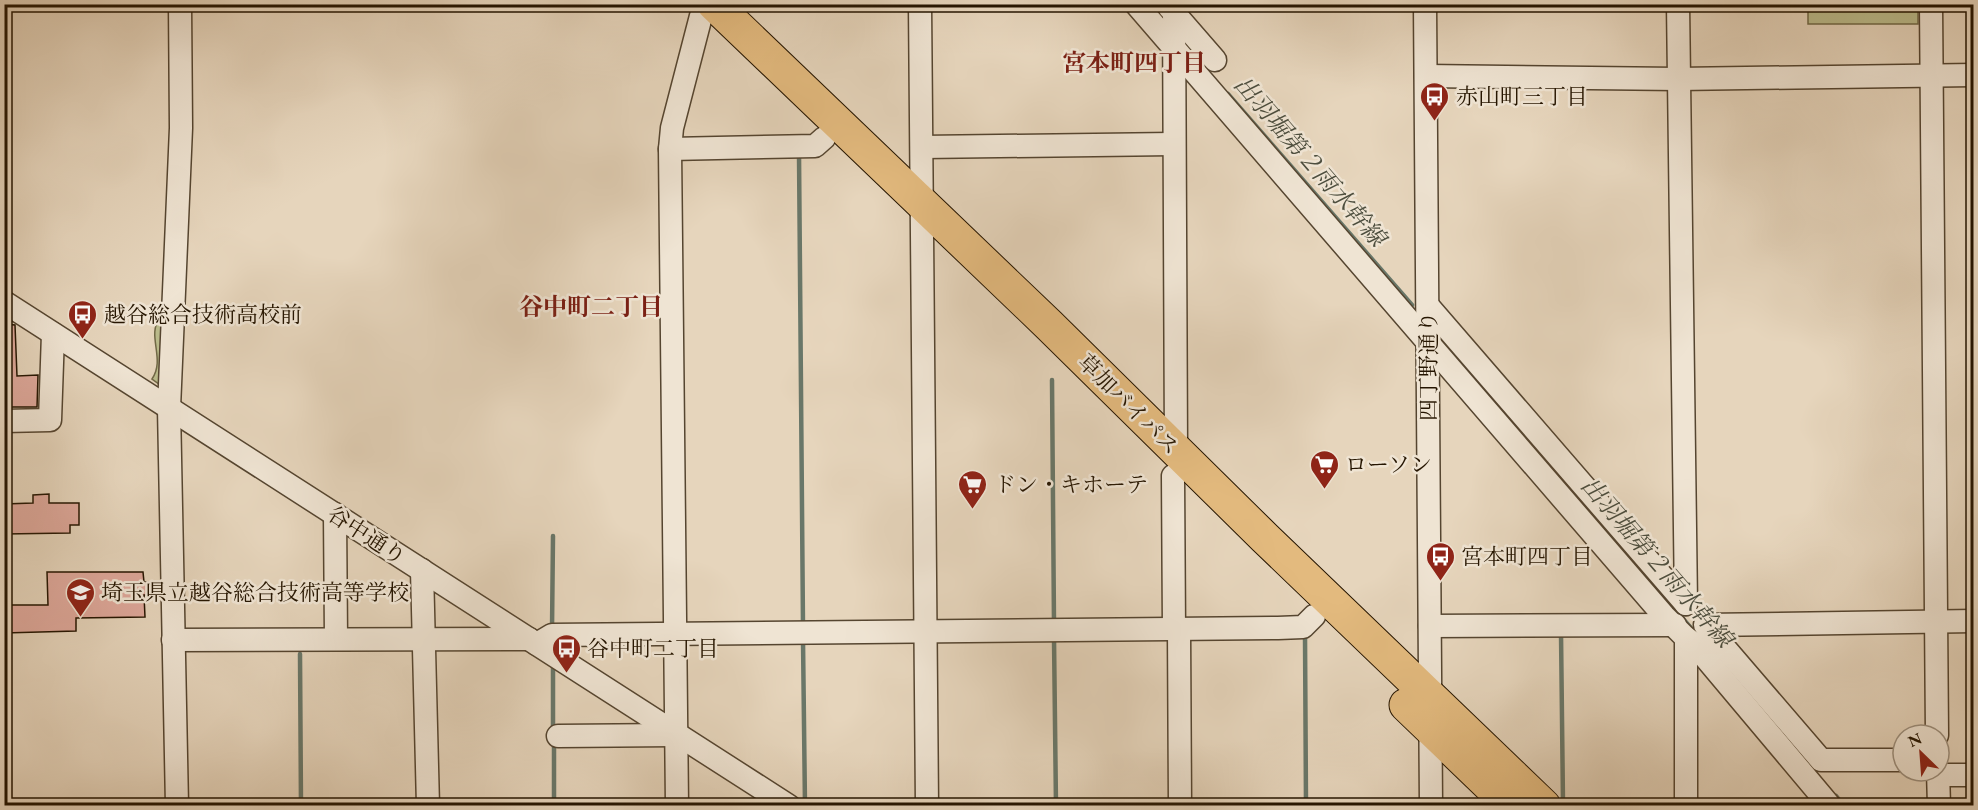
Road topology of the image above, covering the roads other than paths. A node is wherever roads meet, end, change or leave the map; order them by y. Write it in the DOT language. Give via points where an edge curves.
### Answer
graph roads {
  1 [pos="180,4"];
  2 [pos="920,4"];
  3 [pos="1136,4"];
  4 [pos="1425,4"];
  5 [pos="1678,4"];
  6 [pos="1931,4"];
  7 [pos="1172,7"];
  8 [pos="701,8"];
  9 [pos="1173,48"];
  10 [pos="1215,60"];
  11 [pos="1931,75"];
  12 [pos="1974,75"];
  13 [pos="1426,76"];
  14 [pos="1678,79"];
  15 [pos="824,138"];
  16 [pos="1173,144"];
  17 [pos="922,147"];
  18 [pos="670,149"];
  19 [pos="922,217"];
  20 [pos="4,302"];
  21 [pos="1428,306"];
  22 [pos="53,334"];
  23 [pos="1428,342"];
  24 [pos="169,408"];
  25 [pos="4,421"];
  26 [pos="1174,463"];
  27 [pos="335,514"];
  28 [pos="422,570"];
  29 [pos="1314,616"];
  30 [pos="1936,621"];
  31 [pos="1974,621"];
  32 [pos="1430,626"];
  33 [pos="1176,630"];
  34 [pos="1680,632"];
  35 [pos="926,633"];
  36 [pos="674,635"];
  37 [pos="426,638"];
  38 [pos="336,639"];
  39 [pos="173,640"];
  40 [pos="533,641"];
  41 [pos="1430,713"];
  42 [pos="1937,723"];
  43 [pos="675,734"];
  44 [pos="558,736"];
  45 [pos="1891,760"];
  46 [pos="1951,774"];
  47 [pos="1974,775"];
  48 [pos="1938,783"];
  49 [pos="177,806"];
  50 [pos="428,806"];
  51 [pos="677,806"];
  52 [pos="789,806"];
  53 [pos="927,806"];
  54 [pos="1180,806"];
  55 [pos="1431,806"];
  56 [pos="1511,806"];
  57 [pos="1544,806"];
  58 [pos="1686,806"];
  59 [pos="1830,806"];
  60 [pos="1939,806"];
  1 -- 24 [label="street" via="181,128"];
  2 -- 17 [label="street"];
  3 -- 9 [label="street"];
  4 -- 13 [label="street, 四丁野通り"];
  5 -- 14 [label="street"];
  6 -- 11 [label="street"];
  7 -- 9 [label="street"];
  7 -- 10 [label="street"];
  8 -- 15 [label="highway, 草加バイパス"];
  8 -- 18 [label="street"];
  8 -- 19 [label="highway, 草加バイパス"];
  9 -- 16 [label="street"];
  9 -- 23 [label="street"];
  11 -- 12 [label="street"];
  11 -- 14 [label="street"];
  11 -- 30 [label="street"];
  13 -- 14 [label="street"];
  13 -- 21 [label="street, 四丁野通り"];
  14 -- 21 [label="street" via="1686,604"];
  15 -- 18 [label="street" via="815,146"];
  15 -- 19 [label="highway, 草加バイパス"];
  16 -- 17 [label="street"];
  16 -- 26 [label="street"];
  17 -- 19 [label="street"];
  18 -- 36 [label="street"];
  19 -- 26 [label="highway, 草加バイパス"];
  19 -- 35 [label="street"];
  20 -- 22 [label="street, 谷中通り"];
  21 -- 23 [label="street, 四丁野通り"];
  22 -- 24 [label="street, 谷中通り"];
  22 -- 25 [label="street" via="50,420"];
  23 -- 32 [label="street, 四丁野通り"];
  23 -- 34 [label="street"];
  24 -- 27 [label="street, 谷中通り"];
  24 -- 39 [label="street"];
  26 -- 29 [label="highway, 草加バイパス"];
  26 -- 33 [label="street"];
  26 -- 41 [label="highway, 草加バイパス"];
  27 -- 28 [label="street, 谷中通り"];
  27 -- 38 [label="street"];
  28 -- 37 [label="street"];
  28 -- 40 [label="street, 谷中通り"];
  29 -- 33 [label="street" via="1303,627"];
  29 -- 41 [label="highway, 草加バイパス"];
  30 -- 31 [label="street"];
  30 -- 42 [label="street"];
  30 -- 45 [label="street" via="1705,625 1821,760"];
  32 -- 34 [label="street"];
  32 -- 41 [label="street, 四丁野通り"];
  33 -- 35 [label="street"];
  33 -- 54 [label="street"];
  34 -- 58 [label="street"];
  34 -- 59 [label="street"];
  35 -- 36 [label="street"];
  35 -- 53 [label="street"];
  36 -- 40 [label="street" via="552,635"];
  36 -- 43 [label="street"];
  37 -- 38 [label="street"];
  37 -- 40 [label="street"];
  37 -- 50 [label="street"];
  38 -- 39 [label="street"];
  39 -- 49 [label="street"];
  40 -- 43 [label="street, 谷中通り"];
  41 -- 55 [label="street, 四丁野通り"];
  41 -- 56 [label="highway, 草加バイパス"];
  41 -- 57 [label="highway, 草加バイパス"];
  43 -- 44 [label="street"];
  43 -- 51 [label="street"];
  43 -- 52 [label="street, 谷中通り"];
  46 -- 47 [label="street"];
  48 -- 60 [label="street"];
}
